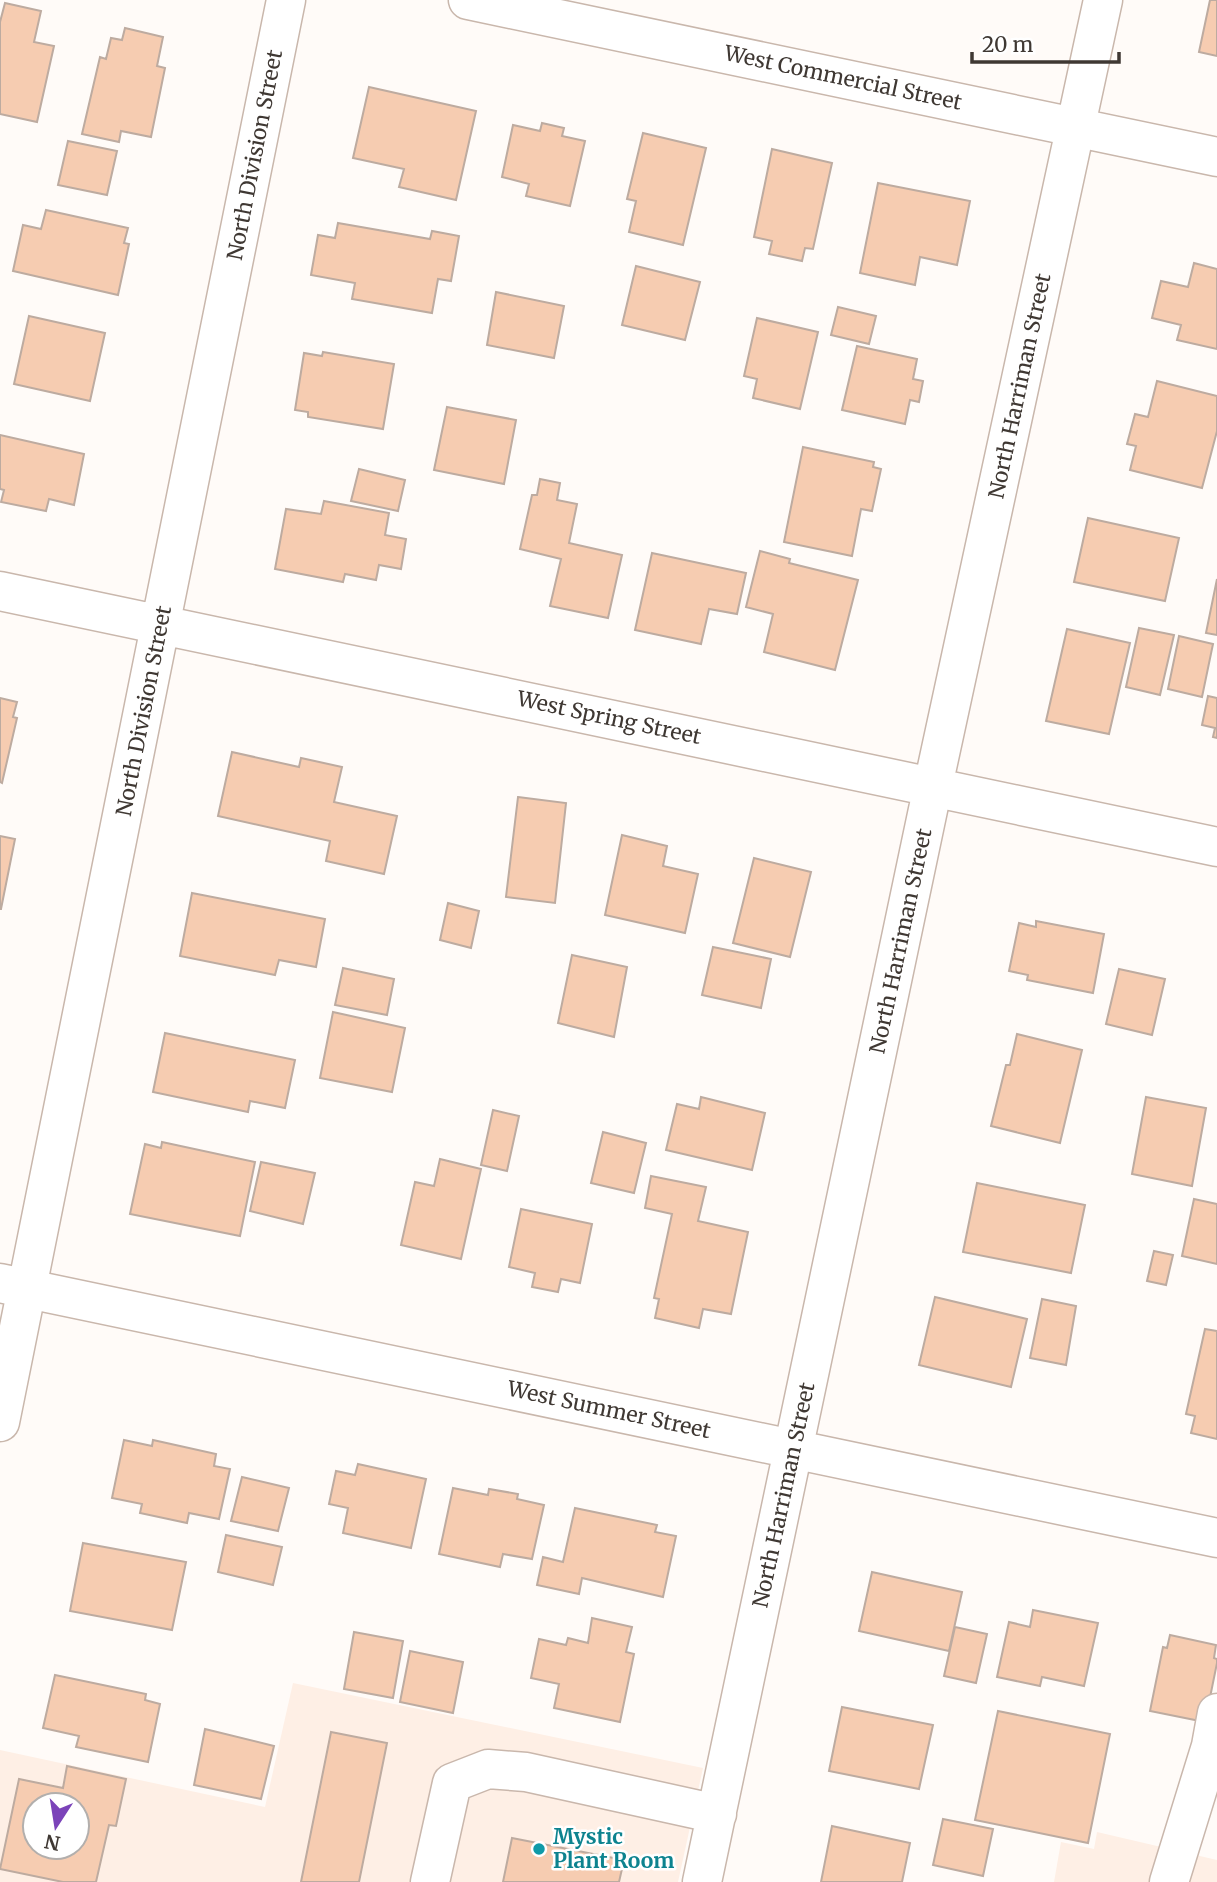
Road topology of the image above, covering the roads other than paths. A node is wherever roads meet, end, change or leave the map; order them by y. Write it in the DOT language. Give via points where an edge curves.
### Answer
graph roads {
  1 [pos="286,0"];
  2 [pos="468,0"];
  3 [pos="1103,0"];
  4 [pos="1076,127"];
  5 [pos="1217,157"];
  6 [pos="0,592"];
  7 [pos="162,625"];
  8 [pos="933,786"];
  9 [pos="1217,848"];
  10 [pos="14,1286"];
  11 [pos="0,1422"];
  12 [pos="794,1448"];
  13 [pos="1217,1538"];
  14 [pos="1217,1713"];
  15 [pos="717,1814"];
  16 [pos="430,1882"];
  17 [pos="702,1882"];
  18 [pos="1169,1882"];
  1 -- 7 [label="street, North Division Street"];
  2 -- 4 [label="street, West Commercial Street"];
  3 -- 4 [label="street, North Harriman Street"];
  4 -- 5 [label="street, West Commercial Street"];
  4 -- 8 [label="street, North Harriman Street"];
  6 -- 7 [label="street, West Spring Street"];
  7 -- 8 [label="street, West Spring Street"];
  7 -- 10 [label="street, North Division Street"];
  8 -- 9 [label="street, West Spring Street"];
  8 -- 12 [label="street, North Harriman Street"];
  10 -- 11 [label="street, North Division Street"];
  10 -- 12 [label="street, West Summer Street"];
  12 -- 13 [label="street, West Summer Street"];
  12 -- 15 [label="street, North Harriman Street"];
  14 -- 18 [label="street"];
  15 -- 16 [label="street" via="526,1772 488,1769 452,1783"];
  15 -- 17 [label="street, North Harriman Street"];
}
